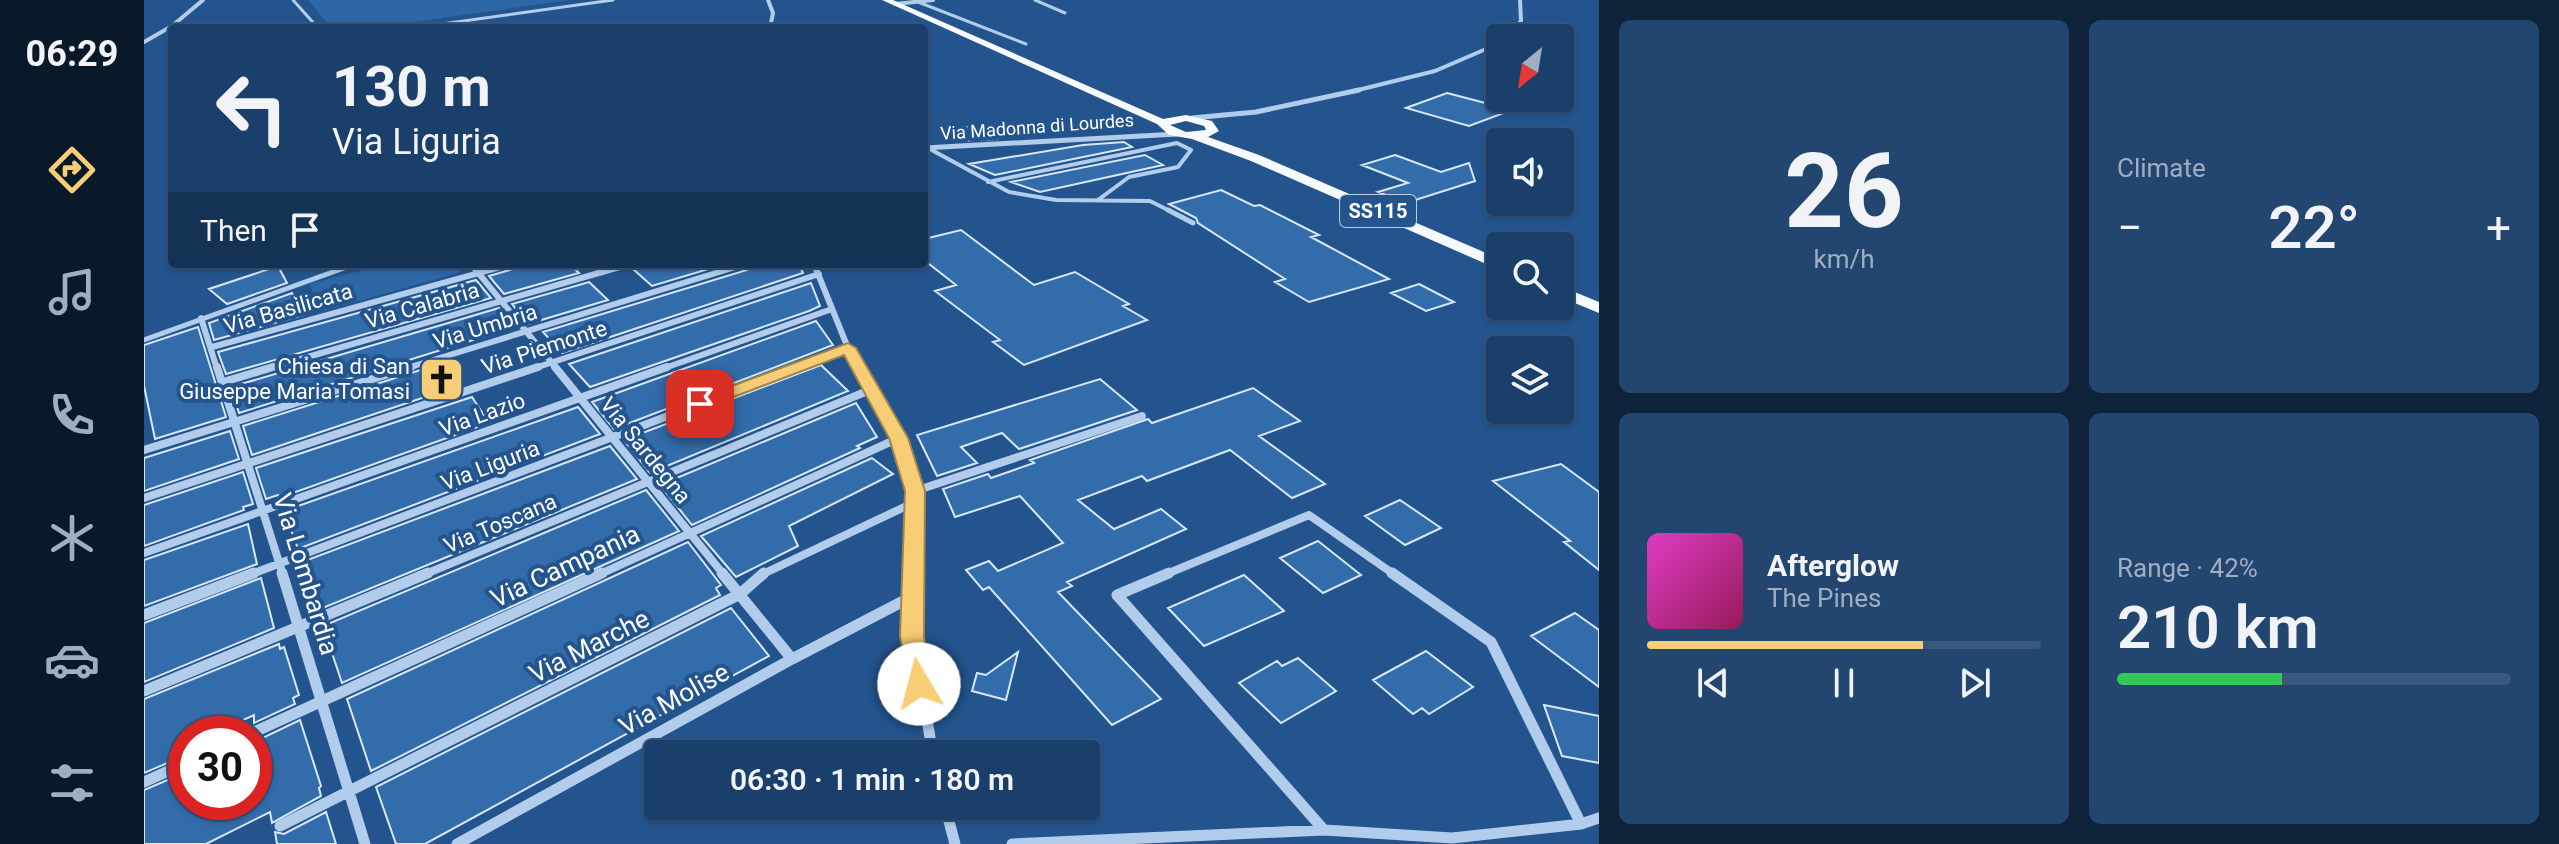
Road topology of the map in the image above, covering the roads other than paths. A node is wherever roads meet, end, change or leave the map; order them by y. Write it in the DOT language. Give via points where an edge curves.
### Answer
graph roads {
  1 [pos="203,0"];
  2 [pos="293,0"];
  3 [pos="613,0"];
  4 [pos="768,0"];
  5 [pos="933,0"];
  6 [pos="1035,0"];
  7 [pos="1520,0"];
  8 [pos="891,2"];
  9 [pos="918,2"];
  10 [pos="1065,13"];
  11 [pos="174,24"];
  12 [pos="314,24"];
  13 [pos="442,24"];
  14 [pos="771,24"];
  15 [pos="1519,24"];
  16 [pos="168,28"];
  17 [pos="144,42"];
  18 [pos="1026,44"];
  19 [pos="1486,51"];
  20 [pos="1027,62"];
  21 [pos="1231,117"];
  22 [pos="1183,118"];
  23 [pos="1159,128"];
  24 [pos="1214,130"];
  25 [pos="1194,136"];
  26 [pos="928,148"];
  27 [pos="928,149"];
  28 [pos="1255,158"];
  29 [pos="988,182"];
  30 [pos="1098,200"];
  31 [pos="1193,223"];
  32 [pos="1486,259"];
  33 [pos="344,268"];
  34 [pos="474,268"];
  35 [pos="496,268"];
  36 [pos="616,268"];
  37 [pos="732,268"];
  38 [pos="816,269"];
  39 [pos="478,273"];
  40 [pos="1574,297"];
  41 [pos="500,301"];
  42 [pos="1599,308"];
  43 [pos="832,309"];
  44 [pos="201,318"];
  45 [pos="526,332"];
  46 [pos="144,340"];
  47 [pos="212,347"];
  48 [pos="848,348"];
  49 [pos="552,363"];
  50 [pos="223,382"];
  51 [pos="870,390"];
  52 [pos="580,398"];
  53 [pos="1142,416"];
  54 [pos="235,421"];
  55 [pos="612,437"];
  56 [pos="899,438"];
  57 [pos="144,450"];
  58 [pos="249,464"];
  59 [pos="647,481"];
  60 [pos="915,496"];
  61 [pos="144,498"];
  62 [pos="264,511"];
  63 [pos="690,533"];
  64 [pos="144,553"];
  65 [pos="280,564"];
  66 [pos="740,594"];
  67 [pos="913,596"];
  68 [pos="144,615"];
  69 [pos="300,626"];
  70 [pos="792,659"];
  71 [pos="144,691"];
  72 [pos="323,701"];
  73 [pos="272,724"];
  74 [pos="931,740"];
  75 [pos="168,771"];
  76 [pos="144,782"];
  77 [pos="349,791"];
  78 [pos="1599,818"];
  79 [pos="949,820"];
  80 [pos="1581,824"];
  81 [pos="280,826"];
  82 [pos="1324,830"];
  83 [pos="1452,841"];
  84 [pos="365,844"];
  85 [pos="457,844"];
  86 [pos="955,844"];
  87 [pos="1012,844"];
  1 -- 11 [label="street"];
  2 -- 12 [label="lane"];
  3 -- 13 [label="lane"];
  4 -- 14 [label="street"];
  5 -- 9 [label="street"];
  6 -- 10 [label="lane"];
  7 -- 15 [label="street"];
  8 -- 9 [label="street"];
  8 -- 20 [label="main road, SS115"];
  9 -- 18 [label="lane"];
  16 -- 17 [label="street"];
  19 -- 21 [label="street" via="1388,83"];
  20 -- 22 [label="main road, SS115"];
  20 -- 23 [label="main road, SS115"];
  21 -- 22 [label="street"];
  21 -- 24 [label="street"];
  22 -- 23 [label="main road"];
  22 -- 24 [label="main road, SS115" via="1208,123"];
  23 -- 25 [label="main road, SS115"];
  23 -- 26 [label="street, Via Madonna di Lourdes"];
  24 -- 25 [label="main road, SS115"];
  24 -- 28 [label="main road, SS115"];
  25 -- 28 [label="main road, SS115"];
  27 -- 29 [label="lane"];
  28 -- 32 [label="main road, SS115"];
  29 -- 30 [label="lane" via="1030,197"];
  29 -- 30 [label="lane" via="1177,143 1191,150 1178,167 1129,177"];
  30 -- 31 [label="lane" via="1150,201"];
  33 -- 44 [label="lane"];
  34 -- 39 [label="street, Via Sardegna"];
  35 -- 39 [label="street, Via Basilicata"];
  36 -- 41 [label="street, Via Calabria"];
  37 -- 45 [label="street, Via Umbria"];
  38 -- 43 [label="street"];
  38 -- 49 [label="street, Via Piemonte"];
  39 -- 41 [label="street, Via Sardegna"];
  39 -- 47 [label="street, Via Basilicata"];
  40 -- 42 [label="main road"];
  41 -- 45 [label="street, Via Sardegna"];
  41 -- 50 [label="street, Via Calabria"];
  43 -- 48 [label="street"];
  43 -- 52 [label="street, Via Lazio"];
  44 -- 46 [label="lane"];
  44 -- 47 [label="street, Via Lombardia"];
  45 -- 49 [label="street, Via Sardegna"];
  45 -- 54 [label="street, Via Umbria"];
  47 -- 50 [label="street, Via Lombardia"];
  48 -- 51 [label="street"];
  48 -- 55 [label="street, Via Liguria"];
  49 -- 52 [label="street, Via Sardegna"];
  49 -- 58 [label="street, Via Piemonte"];
  50 -- 54 [label="street, Via Lombardia"];
  51 -- 56 [label="street"];
  51 -- 59 [label="street, Via Toscana"];
  52 -- 55 [label="street, Via Sardegna"];
  52 -- 62 [label="street, Via Lazio"];
  53 -- 60 [label="street, Via Marche"];
  54 -- 57 [label="street, Via Umbria"];
  54 -- 58 [label="street, Via Lombardia"];
  55 -- 59 [label="street, Via Sardegna"];
  55 -- 65 [label="street, Via Liguria"];
  56 -- 60 [label="street"];
  56 -- 63 [label="street, Via Campania"];
  58 -- 61 [label="street, Via Piemonte"];
  58 -- 62 [label="street, Via Lombardia"];
  59 -- 63 [label="street, Via Sardegna"];
  59 -- 69 [label="street, Via Toscana"];
  60 -- 66 [label="street, Via Marche" via="762,574"];
  60 -- 67 [label="street"];
  62 -- 64 [label="street, Via Lazio"];
  62 -- 65 [label="street, Via Lombardia"];
  63 -- 66 [label="street, Via Sardegna"];
  63 -- 72 [label="street, Via Campania"];
  65 -- 68 [label="street, Via Liguria"];
  65 -- 69 [label="street, Via Lombardia"];
  66 -- 70 [label="street, Via Sardegna"];
  66 -- 77 [label="street, Via Marche"];
  67 -- 70 [label="street, Via Molise"];
  67 -- 74 [label="street" via="912,636"];
  69 -- 71 [label="street, Via Toscana"];
  69 -- 72 [label="street, Via Lombardia"];
  70 -- 85 [label="street, Via Molise"];
  72 -- 73 [label="street, Via Campania"];
  72 -- 77 [label="street, Via Lombardia"];
  75 -- 76 [label="street"];
  77 -- 81 [label="street, Via Marche"];
  77 -- 84 [label="street, Via Lombardia"];
  78 -- 80 [label="street"];
  79 -- 86 [label="street"];
  80 -- 82 [label="street" via="1491,642 1309,515 1117,595"];
  80 -- 83 [label="street"];
  82 -- 83 [label="street"];
  82 -- 87 [label="street"];
}
